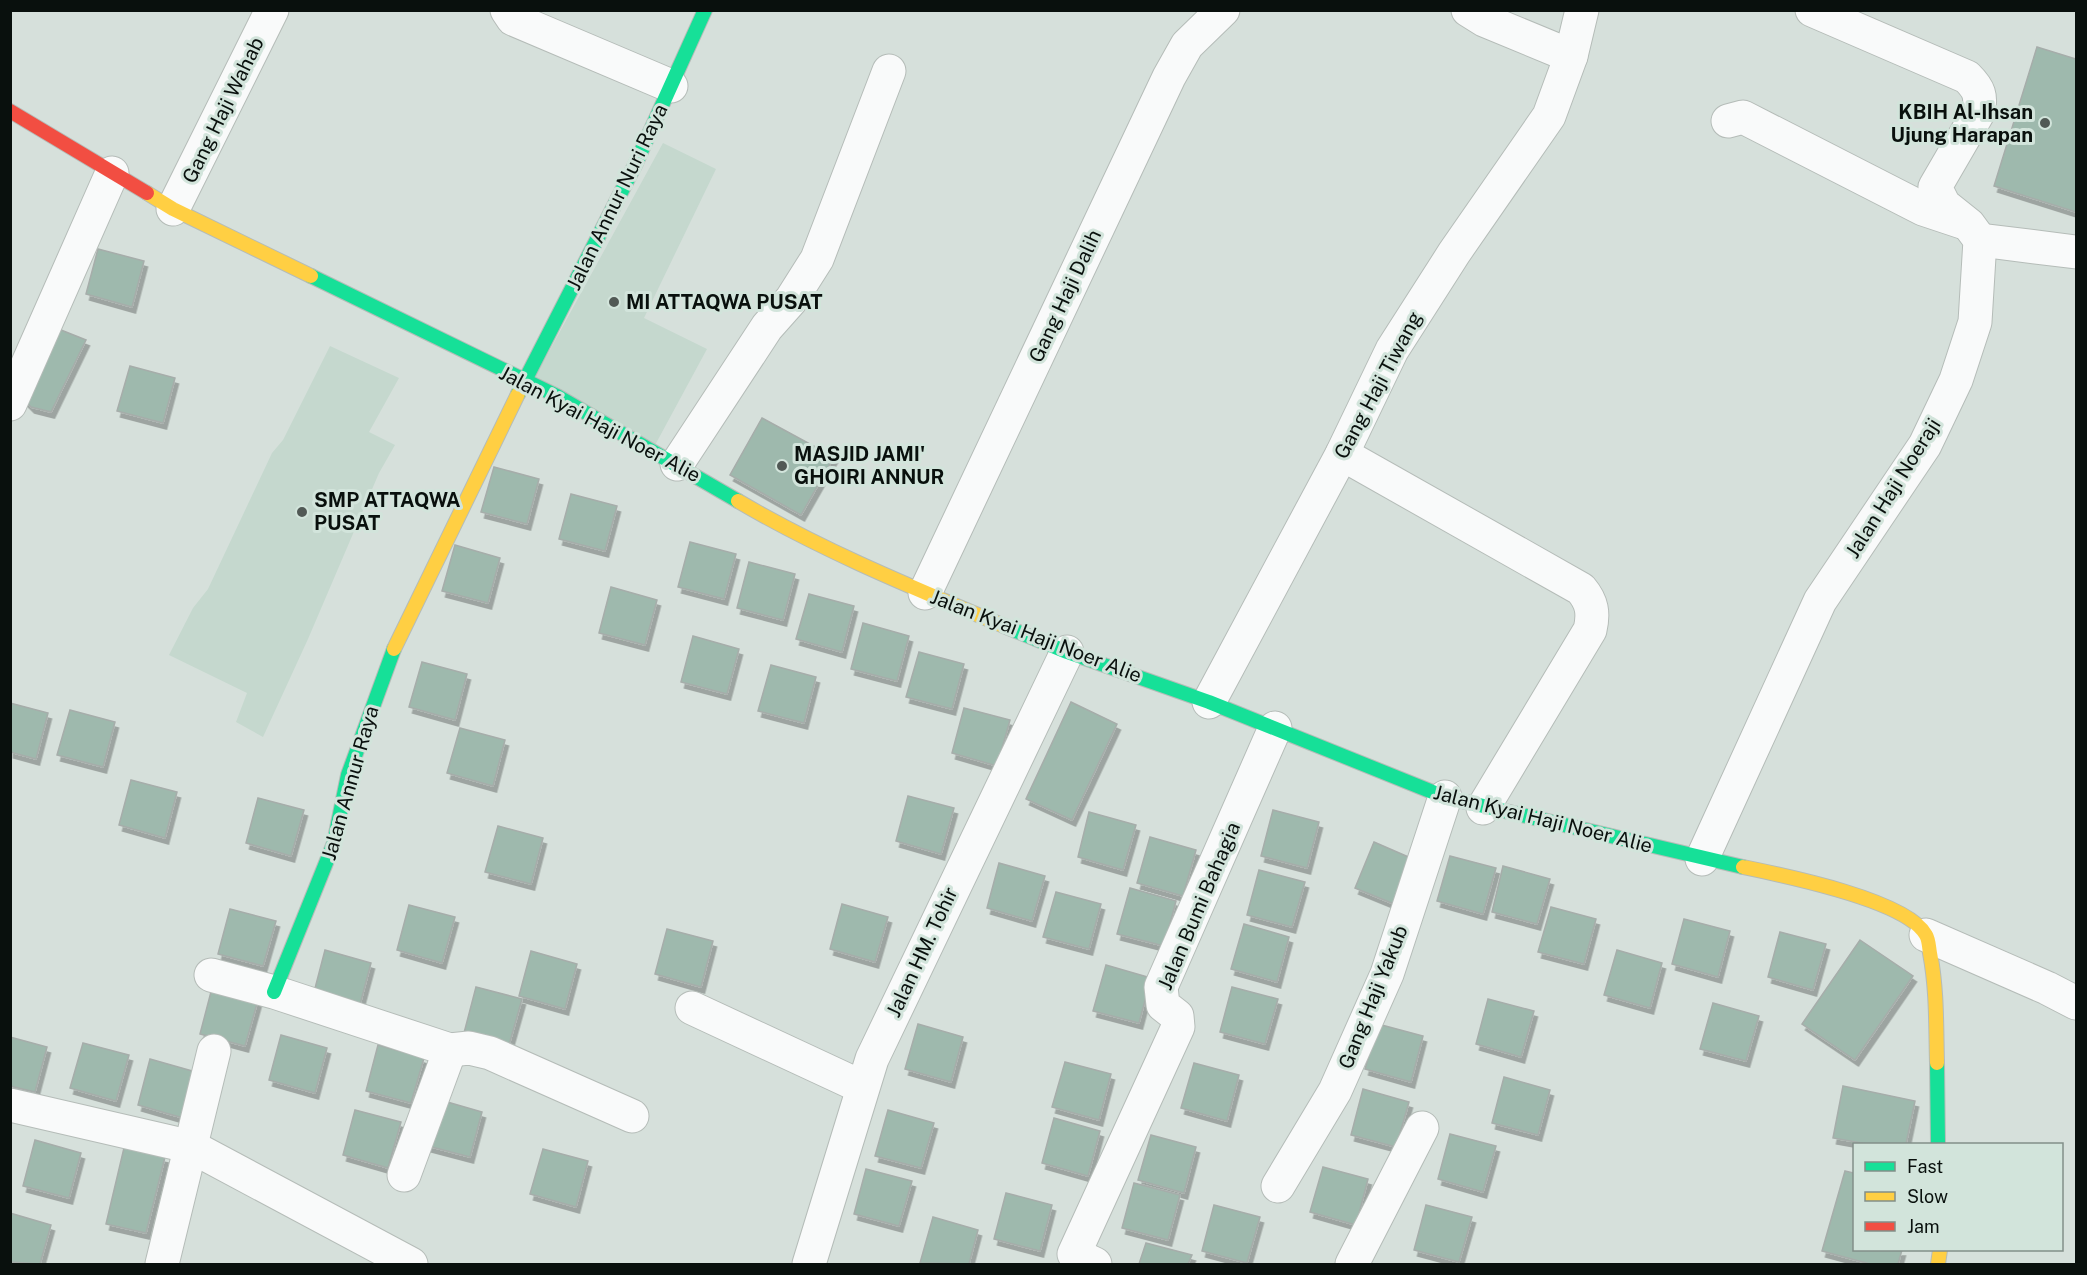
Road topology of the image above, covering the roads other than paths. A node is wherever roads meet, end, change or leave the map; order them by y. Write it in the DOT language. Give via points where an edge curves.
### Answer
graph roads {
  1 [pos="272,10"];
  2 [pos="507,10"];
  3 [pos="705,10"];
  4 [pos="1223,10"];
  5 [pos="1468,10"];
  6 [pos="1582,10"];
  7 [pos="1812,10"];
  8 [pos="1571,56"];
  9 [pos="889,71"];
  10 [pos="670,86"];
  11 [pos="12,119"];
  12 [pos="1728,121"];
  13 [pos="112,173"];
  14 [pos="173,209"];
  15 [pos="1975,232"];
  16 [pos="2076,252"];
  17 [pos="524,382"];
  18 [pos="10,404"];
  19 [pos="1342,454"];
  20 [pos="677,464"];
  21 [pos="925,593"];
  22 [pos="1067,652"];
  23 [pos="1209,702"];
  24 [pos="1275,728"];
  25 [pos="1445,797"];
  26 [pos="1483,808"];
  27 [pos="1702,859"];
  28 [pos="1926,935"];
  29 [pos="211,975"];
  30 [pos="274,992"];
  31 [pos="2076,1003"];
  32 [pos="692,1008"];
  33 [pos="450,1050"];
  34 [pos="214,1051"];
  35 [pos="862,1087"];
  36 [pos="10,1105"];
  37 [pos="632,1116"];
  38 [pos="1422,1128"];
  39 [pos="1938,1143"];
  40 [pos="192,1147"];
  41 [pos="404,1175"];
  42 [pos="1278,1186"];
  43 [pos="1079,1261"];
  44 [pos="162,1264"];
  45 [pos="411,1264"];
  46 [pos="809,1264"];
  47 [pos="1352,1264"];
  1 -- 14 [label="street, Gang Haji Wahab"];
  2 -- 10 [label="street" via="513,19"];
  3 -- 10 [label="street, Jalan Annur Nuri Raya"];
  4 -- 21 [label="street, Gang Haji Dalih" via="1187,45 1169,77"];
  5 -- 8 [label="street"];
  6 -- 8 [label="street, Gang Haji Tiwang"];
  7 -- 15 [label="street" via="1967,77 1977,87 1982,100 1978,113 1935,187 1944,205"];
  8 -- 19 [label="street, Gang Haji Tiwang" via="1549,116 1410,320"];
  9 -- 20 [label="street" via="817,259"];
  10 -- 17 [label="street, Jalan Annur Nuri Raya" via="636,163"];
  11 -- 13 [label="street, Jalan Kyai Haji Noer Alie"];
  12 -- 15 [label="street" via="1743,117"];
  13 -- 14 [label="street, Jalan Kyai Haji Noer Alie"];
  13 -- 18 [label="street"];
  14 -- 17 [label="street, Jalan Kyai Haji Noer Alie" via="428,331"];
  15 -- 16 [label="street"];
  15 -- 27 [label="street, Jalan Haji Noeraji" via="1975,321 1956,380 1925,445 1820,601"];
  17 -- 20 [label="street, Jalan Kyai Haji Noer Alie" via="557,396"];
  17 -- 30 [label="street, Jalan Annur Raya" via="385,667 348,775 334,843"];
  19 -- 23 [label="street, Gang Haji Tiwang"];
  19 -- 26 [label="street" via="1581,589 1589,598 1593,618 1590,630"];
  20 -- 21 [label="street, Jalan Kyai Haji Noer Alie" via="784,528"];
  21 -- 22 [label="street, Jalan Kyai Haji Noer Alie"];
  22 -- 23 [label="street, Jalan Kyai Haji Noer Alie"];
  22 -- 35 [label="street, Jalan HM. Tohir" via="928,938"];
  23 -- 24 [label="street, Jalan Kyai Haji Noer Alie"];
  24 -- 25 [label="street, Jalan Kyai Haji Noer Alie"];
  24 -- 43 [label="street, Jalan Bumi Bahagia" via="1161,987 1163,1005 1177,1017 1178,1027"];
  25 -- 26 [label="street, Jalan Kyai Haji Noer Alie"];
  25 -- 42 [label="street, Gang Haji Yakub" via="1387,974 1335,1091"];
  26 -- 27 [label="street, Jalan Kyai Haji Noer Alie"];
  27 -- 28 [label="street, Jalan Kyai Haji Noer Alie" via="1811,881 1866,899 1906,918"];
  28 -- 31 [label="street"];
  28 -- 39 [label="street" via="1935,980"];
  29 -- 30 [label="street"];
  30 -- 33 [label="street"];
  32 -- 35 [label="street"];
  33 -- 37 [label="street" via="469,1048 490,1053"];
  33 -- 41 [label="street"];
  34 -- 40 [label="street"];
  35 -- 46 [label="street, Jalan HM. Tohir"];
  36 -- 40 [label="street"];
  38 -- 47 [label="street"];
  40 -- 44 [label="street"];
  40 -- 45 [label="street"];
}
